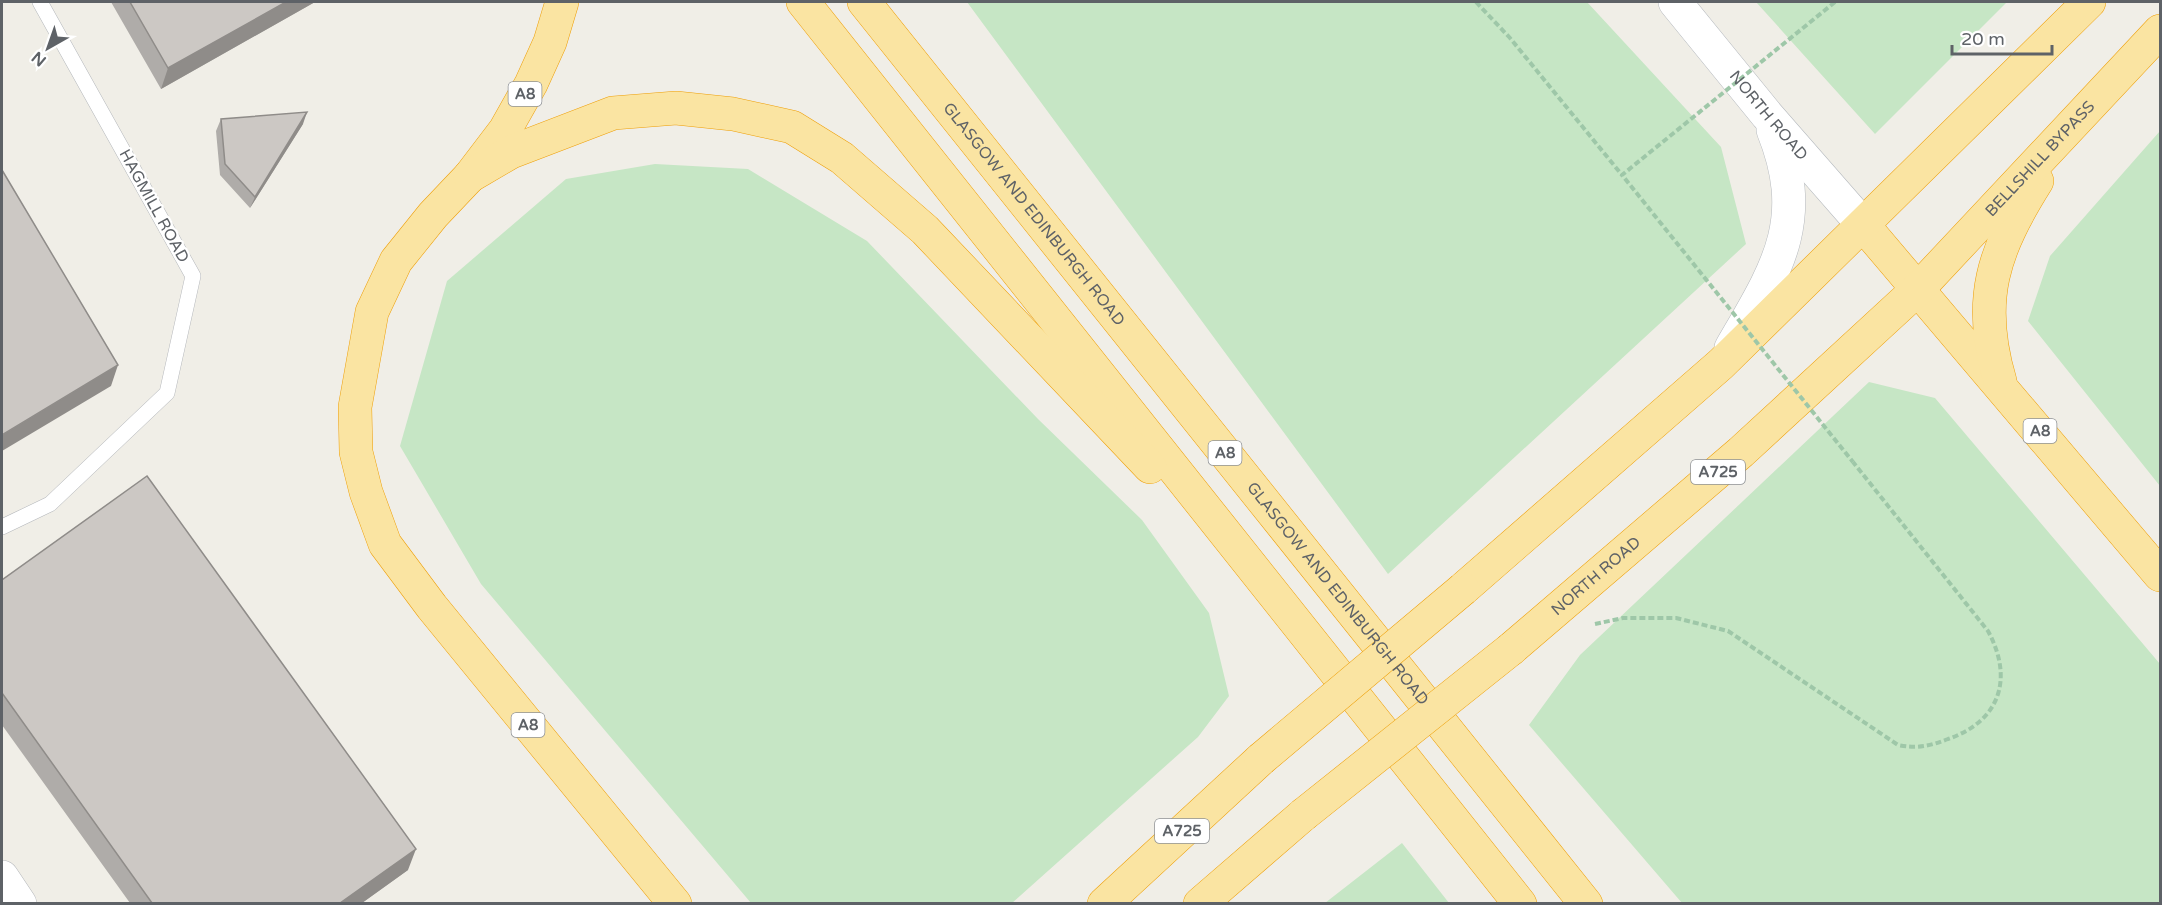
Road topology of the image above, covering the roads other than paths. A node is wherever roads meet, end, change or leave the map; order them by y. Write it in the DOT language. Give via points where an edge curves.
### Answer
graph roads {
  1 [pos="40,2"];
  2 [pos="561,2"];
  3 [pos="803,2"];
  4 [pos="864,2"];
  5 [pos="1675,2"];
  6 [pos="2089,2"];
  7 [pos="2160,31"];
  8 [pos="1767,115"];
  9 [pos="2078,120"];
  10 [pos="470,176"];
  11 [pos="1864,226"];
  12 [pos="1919,288"];
  13 [pos="1721,364"];
  14 [pos="2002,386"];
  15 [pos="2,527"];
  16 [pos="2160,575"];
  17 [pos="1312,638"];
  18 [pos="2,877"];
  19 [pos="20,903"];
  20 [pos="675,903"];
  21 [pos="1104,903"];
  22 [pos="1200,903"];
  23 [pos="1520,903"];
  24 [pos="1586,903"];
  1 -- 15 [label="lane, HAGMILL ROAD" via="193,276 166,393 50,504"];
  2 -- 10 [label="highway, A8" via="550,42 531,84 505,130"];
  3 -- 17 [label="highway, A8"];
  4 -- 24 [label="highway, GLASGOW AND EDINBURGH ROAD / A8"];
  5 -- 8 [label="main road, NORTH ROAD"];
  6 -- 11 [label="highway, A725"];
  7 -- 9 [label="highway, BELLSHILL BYPASS / A725"];
  8 -- 11 [label="main road, NORTH ROAD"];
  8 -- 13 [label="main road" via="1787,174 1788,226 1774,270"];
  9 -- 12 [label="highway, BELLSHILL BYPASS / A725"];
  9 -- 14 [label="highway" via="2026,198 1996,260 1990,286 1989,330"];
  10 -- 17 [label="highway, A8" via="511,152 613,113 676,108 733,114 792,127 842,158 925,230"];
  10 -- 20 [label="highway, A8" via="396,261 372,312 355,407 356,452 366,492 384,544"];
  11 -- 12 [label="highway, NORTH ROAD"];
  11 -- 13 [label="highway, A725"];
  12 -- 14 [label="highway, A8"];
  12 -- 22 [label="highway, NORTH ROAD / A725, bridge" via="1733,459 1511,649 1303,814"];
  13 -- 21 [label="highway, A725, bridge" via="1261,759"];
  14 -- 16 [label="highway, A8"];
  17 -- 23 [label="highway, A8"];
  18 -- 19 [label="main road"];
}
